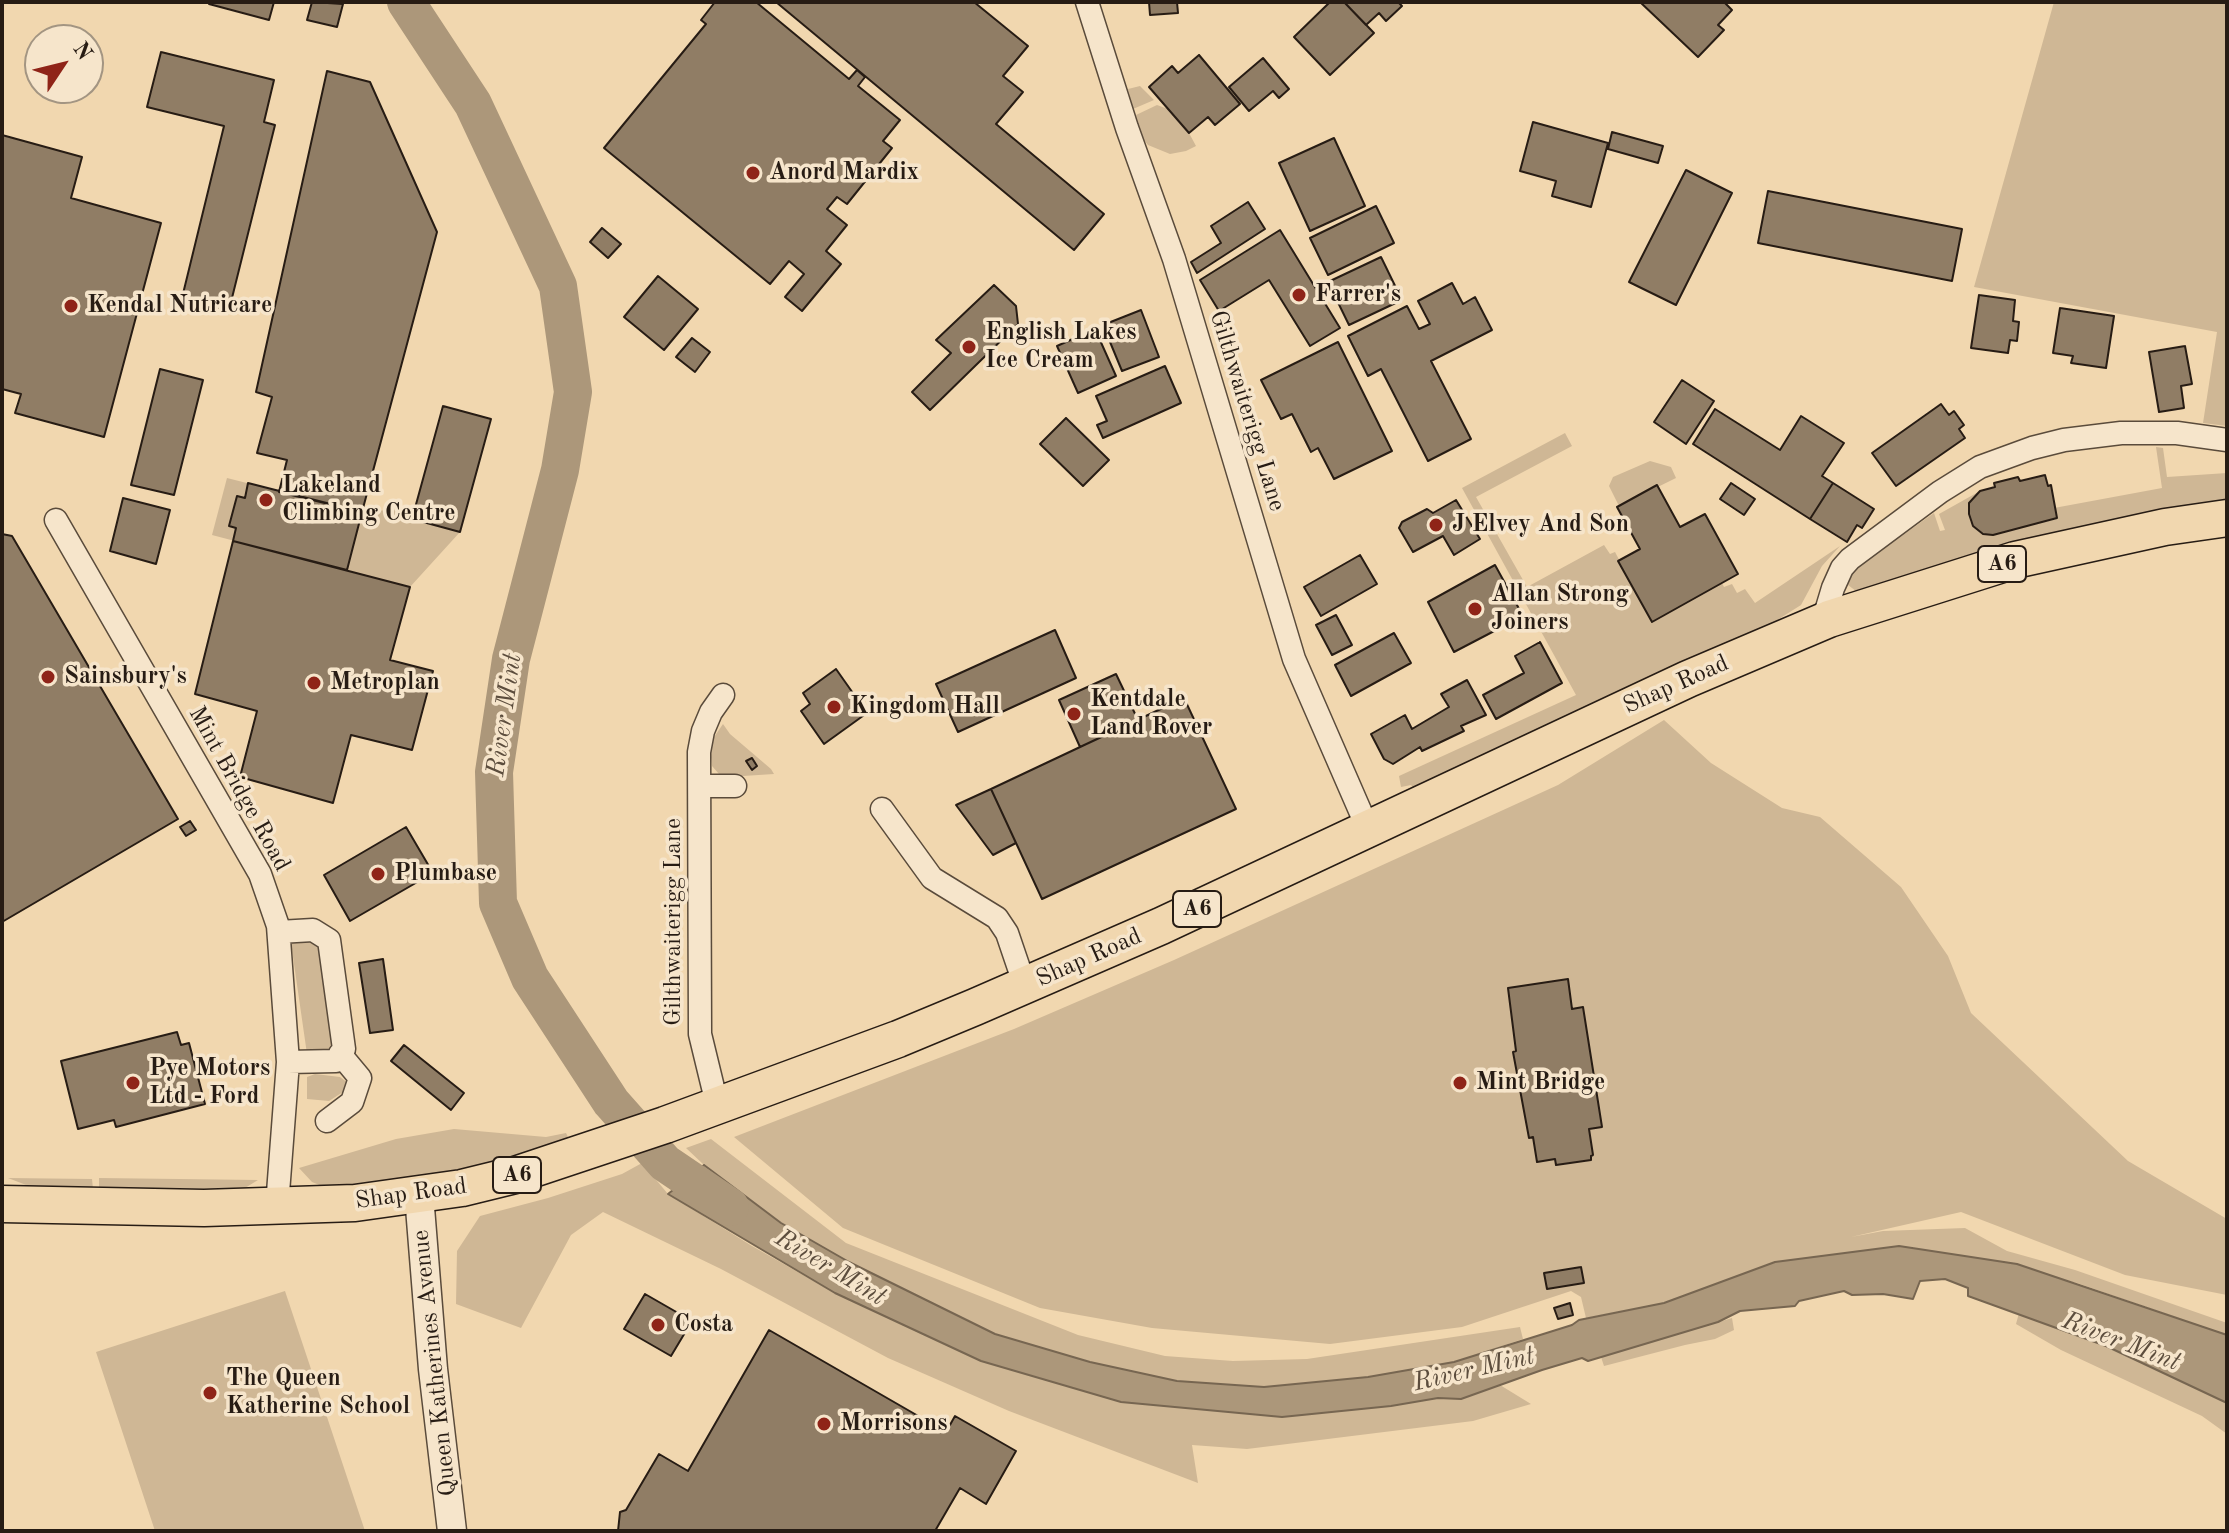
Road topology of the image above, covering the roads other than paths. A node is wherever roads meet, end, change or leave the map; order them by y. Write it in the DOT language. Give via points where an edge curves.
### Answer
graph roads {
  1 [pos="1087,2"];
  2 [pos="2227,440"];
  3 [pos="2227,518"];
  4 [pos="56,520"];
  5 [pos="1829,619"];
  6 [pos="723,695"];
  7 [pos="700,786"];
  8 [pos="735,786"];
  9 [pos="882,809"];
  10 [pos="1368,829"];
  11 [pos="279,932"];
  12 [pos="1025,986"];
  13 [pos="340,1054"];
  14 [pos="288,1062"];
  15 [pos="717,1104"];
  16 [pos="327,1121"];
  17 [pos="419,1195"];
  18 [pos="2,1204"];
  19 [pos="277,1206"];
  20 [pos="452,1531"];
  1 -- 10 [label="street, Gilthwaiterigg Lane" via="1174,259 1294,659"];
  2 -- 5 [label="street" via="2121,433 2064,440 1980,467 1850,559 1833,588"];
  3 -- 5 [label="highway, Shap Road / A6" via="2015,560"];
  4 -- 11 [label="street, Mint Bridge Road" via="260,874"];
  5 -- 10 [label="highway, Shap Road / A6" via="1661,691"];
  6 -- 7 [label="street, Gilthwaiterigg Lane" via="703,731"];
  7 -- 8 [label="street, Gilthwaiterigg Lane"];
  7 -- 15 [label="street, Gilthwaiterigg Lane" via="700,1034"];
  9 -- 12 [label="street" via="932,878 997,918"];
  10 -- 12 [label="highway, Shap Road / A6"];
  11 -- 13 [label="street" via="313,930 329,940 344,1049"];
  11 -- 14 [label="street, Mint Bridge Road"];
  12 -- 15 [label="highway, Shap Road / A6" via="898,1039"];
  13 -- 14 [label="street" via="336,1061"];
  13 -- 16 [label="street" via="360,1078 352,1102"];
  14 -- 19 [label="street, Mint Bridge Road"];
  15 -- 17 [label="highway, Shap Road / A6" via="515,1175"];
  17 -- 19 [label="highway, Shap Road / A6"];
  17 -- 20 [label="street, Queen Katherines Avenue"];
  18 -- 19 [label="highway, Shap Road / A6"];
}
